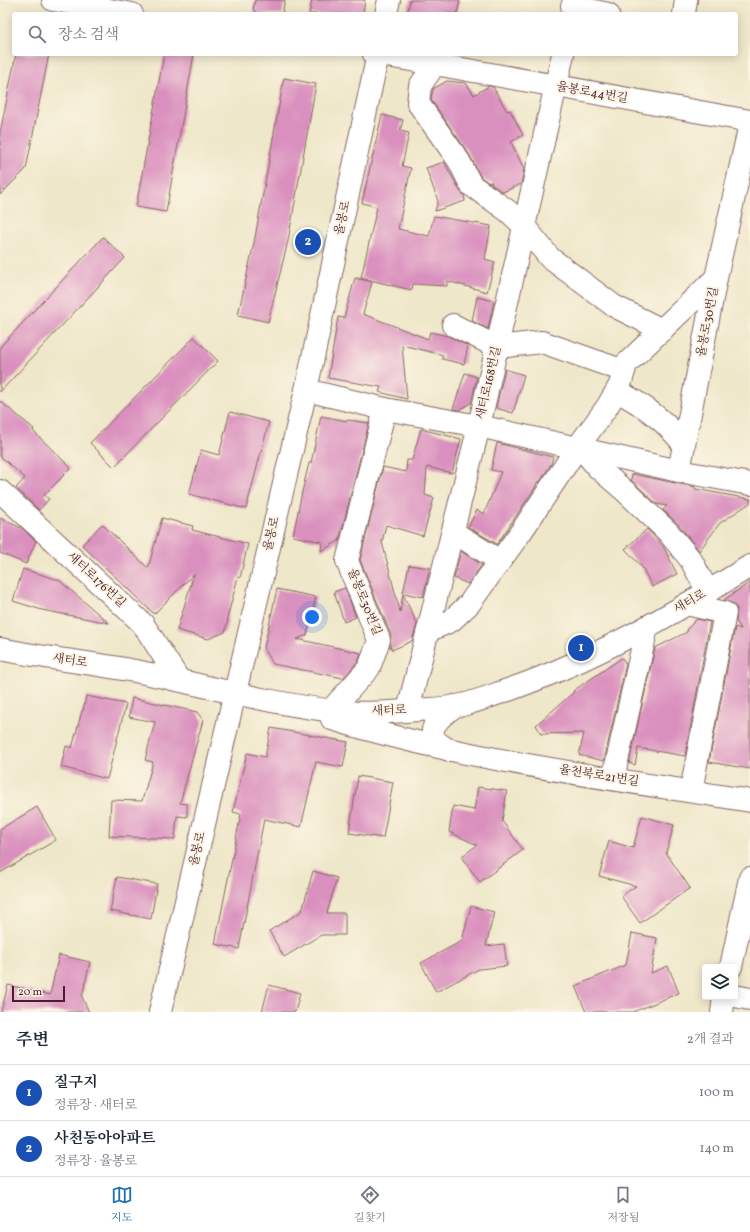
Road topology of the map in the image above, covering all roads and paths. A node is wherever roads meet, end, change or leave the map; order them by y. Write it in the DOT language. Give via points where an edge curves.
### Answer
graph roads {
  1 [pos="52,0"];
  2 [pos="389,0"];
  3 [pos="686,0"];
  4 [pos="572,7"];
  5 [pos="121,12"];
  6 [pos="386,12"];
  7 [pos="598,12"];
  8 [pos="684,12"];
  9 [pos="377,56"];
  10 [pos="389,56"];
  11 [pos="563,56"];
  12 [pos="435,64"];
  13 [pos="557,86"];
  14 [pos="750,121"];
  15 [pos="750,124"];
  16 [pos="524,226"];
  17 [pos="716,278"];
  18 [pos="453,325"];
  19 [pos="662,330"];
  20 [pos="497,347"];
  21 [pos="620,381"];
  22 [pos="306,390"];
  23 [pos="385,409"];
  24 [pos="479,426"];
  25 [pos="684,445"];
  26 [pos="580,448"];
  27 [pos="680,471"];
  28 [pos="750,484"];
  29 [pos="0,491"];
  30 [pos="453,532"];
  31 [pos="500,561"];
  32 [pos="750,566"];
  33 [pos="708,592"];
  34 [pos="687,604"];
  35 [pos="647,627"];
  36 [pos="428,631"];
  37 [pos="0,649"];
  38 [pos="179,680"];
  39 [pos="235,692"];
  40 [pos="266,699"];
  41 [pos="455,706"];
  42 [pos="331,710"];
  43 [pos="408,710"];
  44 [pos="449,750"];
  45 [pos="614,779"];
  46 [pos="691,791"];
  47 [pos="750,800"];
  48 [pos="750,878"];
  49 [pos="732,964"];
  50 [pos="738,996"];
  51 [pos="750,998"];
  52 [pos="724,1000"];
  53 [pos="160,1012"];
  54 [pos="722,1012"];
  1 -- 5 [label="street"];
  2 -- 6 [label="street"];
  3 -- 8 [label="street"];
  4 -- 7 [label="street"];
  9 -- 22 [label="street, 율봉로"];
  10 -- 12 [label="street, 율봉로44번길"];
  11 -- 13 [label="street, 새터로168번길"];
  12 -- 13 [label="street, 율봉로44번길"];
  12 -- 16 [label="street" via="420,86 418,103 459,161 471,185 508,211"];
  13 -- 14 [label="street, 율봉로44번길"];
  13 -- 16 [label="street, 새터로168번길"];
  15 -- 17 [label="street"];
  16 -- 19 [label="street" via="550,258 614,306"];
  16 -- 20 [label="street, 새터로168번길"];
  17 -- 19 [label="street, 율봉로30번길"];
  17 -- 25 [label="street, 율봉로30번길"];
  18 -- 20 [label="street"];
  19 -- 21 [label="street, 율봉로30번길" via="626,364"];
  20 -- 21 [label="street" via="542,342"];
  20 -- 24 [label="street, 새터로168번길"];
  21 -- 25 [label="street" via="633,399 673,431"];
  21 -- 26 [label="street, 율봉로30번길" via="607,407"];
  22 -- 23 [label="street"];
  22 -- 39 [label="street, 율봉로"];
  23 -- 24 [label="street"];
  23 -- 42 [label="street, 율봉로30번길" via="347,561 379,640 369,668"];
  24 -- 26 [label="street"];
  24 -- 30 [label="street, 새터로168번길"];
  25 -- 27 [label="street, 율봉로30번길"];
  26 -- 27 [label="street"];
  26 -- 31 [label="street, 율봉로30번길"];
  26 -- 33 [label="street" via="598,468 668,532 691,560"];
  27 -- 28 [label="street"];
  29 -- 38 [label="street, 새터로176번길" via="143,624"];
  30 -- 31 [label="street"];
  30 -- 36 [label="street, 새터로168번길"];
  31 -- 36 [label="street, 율봉로30번길" via="469,604 451,621"];
  32 -- 33 [label="street, 새터로"];
  33 -- 34 [label="street, 새터로"];
  34 -- 35 [label="street, 새터로"];
  34 -- 46 [label="street" via="725,613"];
  35 -- 41 [label="street, 새터로" via="591,656 536,680"];
  35 -- 45 [label="street"];
  36 -- 43 [label="street, 새터로168번길"];
  37 -- 38 [label="street, 새터로"];
  38 -- 39 [label="street, 새터로"];
  39 -- 40 [label="street, 새터로"];
  39 -- 53 [label="street, 율봉로"];
  40 -- 42 [label="street, 새터로"];
  40 -- 44 [label="street, 율천북로21번길" via="345,724"];
  41 -- 43 [label="street, 새터로"];
  41 -- 44 [label="street" via="436,722 433,728 434,737"];
  42 -- 43 [label="street, 새터로"];
  44 -- 45 [label="street, 율천북로21번길"];
  45 -- 46 [label="street, 율천북로21번길"];
  46 -- 47 [label="street, 율천북로21번길"];
  48 -- 49 [label="street"];
  50 -- 51 [label="street"];
  52 -- 54 [label="street"];
}
